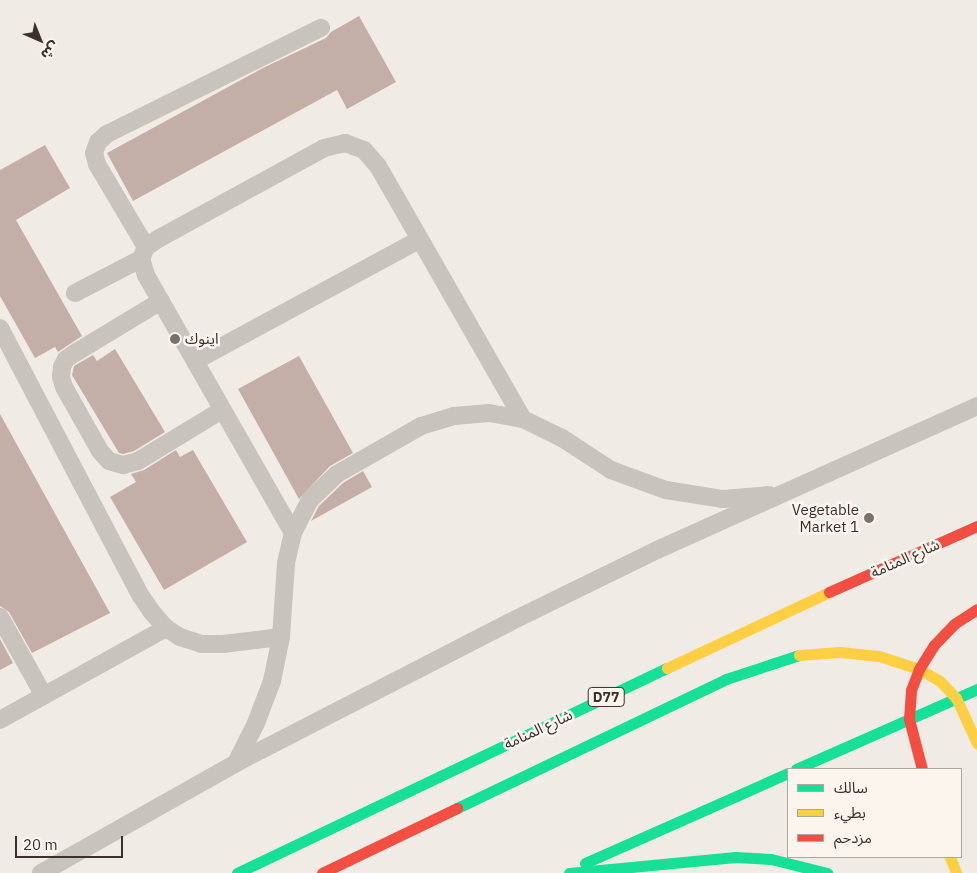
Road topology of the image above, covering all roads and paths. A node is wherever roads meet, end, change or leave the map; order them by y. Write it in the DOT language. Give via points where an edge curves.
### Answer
graph roads {
  1 [pos="321,28"];
  2 [pos="419,240"];
  3 [pos="143,253"];
  4 [pos="75,293"];
  5 [pos="161,301"];
  6 [pos="0,328"];
  7 [pos="195,361"];
  8 [pos="977,406"];
  9 [pos="222,410"];
  10 [pos="523,419"];
  11 [pos="782,494"];
  12 [pos="977,526"];
  13 [pos="293,533"];
  14 [pos="977,609"];
  15 [pos="0,617"];
  16 [pos="166,628"];
  17 [pos="281,638"];
  18 [pos="919,669"];
  19 [pos="977,689"];
  20 [pos="44,696"];
  21 [pos="956,698"];
  22 [pos="909,719"];
  23 [pos="0,720"];
  24 [pos="977,743"];
  25 [pos="236,763"];
  26 [pos="798,768"];
  27 [pos="922,768"];
  28 [pos="787,773"];
  29 [pos="950,858"];
  30 [pos="41,873"];
  31 [pos="237,873"];
  32 [pos="322,873"];
  33 [pos="564,873"];
  34 [pos="569,873"];
  35 [pos="827,873"];
  36 [pos="956,873"];
  1 -- 3 [label="lane" via="107,134 98,142 94,153 97,164"];
  2 -- 3 [label="lane" via="378,166 364,150 345,143 324,148"];
  2 -- 7 [label="lane"];
  2 -- 10 [label="lane"];
  3 -- 4 [label="lane"];
  3 -- 5 [label="lane" via="146,275"];
  5 -- 7 [label="lane"];
  5 -- 9 [label="lane" via="71,356 62,368 64,387 100,451 109,461 124,465 138,461"];
  6 -- 16 [label="lane" via="140,596"];
  7 -- 9 [label="lane"];
  8 -- 11 [label="lane"];
  9 -- 13 [label="lane"];
  10 -- 11 [label="lane" via="562,438 611,470 666,490 723,498"];
  10 -- 13 [label="lane" via="490,413 454,416 421,426 337,474 310,500"];
  11 -- 25 [label="lane" via="508,622"];
  12 -- 31 [label="main road, شارع المنامة / D77" via="808,601"];
  13 -- 17 [label="lane" via="286,563"];
  14 -- 18 [label="main road" via="954,624 934,645"];
  15 -- 20 [label="lane"];
  16 -- 17 [label="lane" via="201,644"];
  16 -- 20 [label="lane"];
  17 -- 25 [label="lane" via="272,681"];
  18 -- 21 [label="main road" via="940,681"];
  18 -- 22 [label="main road" via="911,690"];
  18 -- 32 [label="main road" via="878,656 840,652 801,654 764,665 726,679"];
  19 -- 21 [label="main road"];
  20 -- 23 [label="lane"];
  21 -- 22 [label="main road"];
  21 -- 24 [label="main road"];
  22 -- 26 [label="main road"];
  22 -- 27 [label="main road"];
  25 -- 30 [label="lane"];
  28 -- 33 [label="main road"];
  29 -- 36 [label="main road"];
  34 -- 35 [label="main road" via="735,857 771,859"];
}
